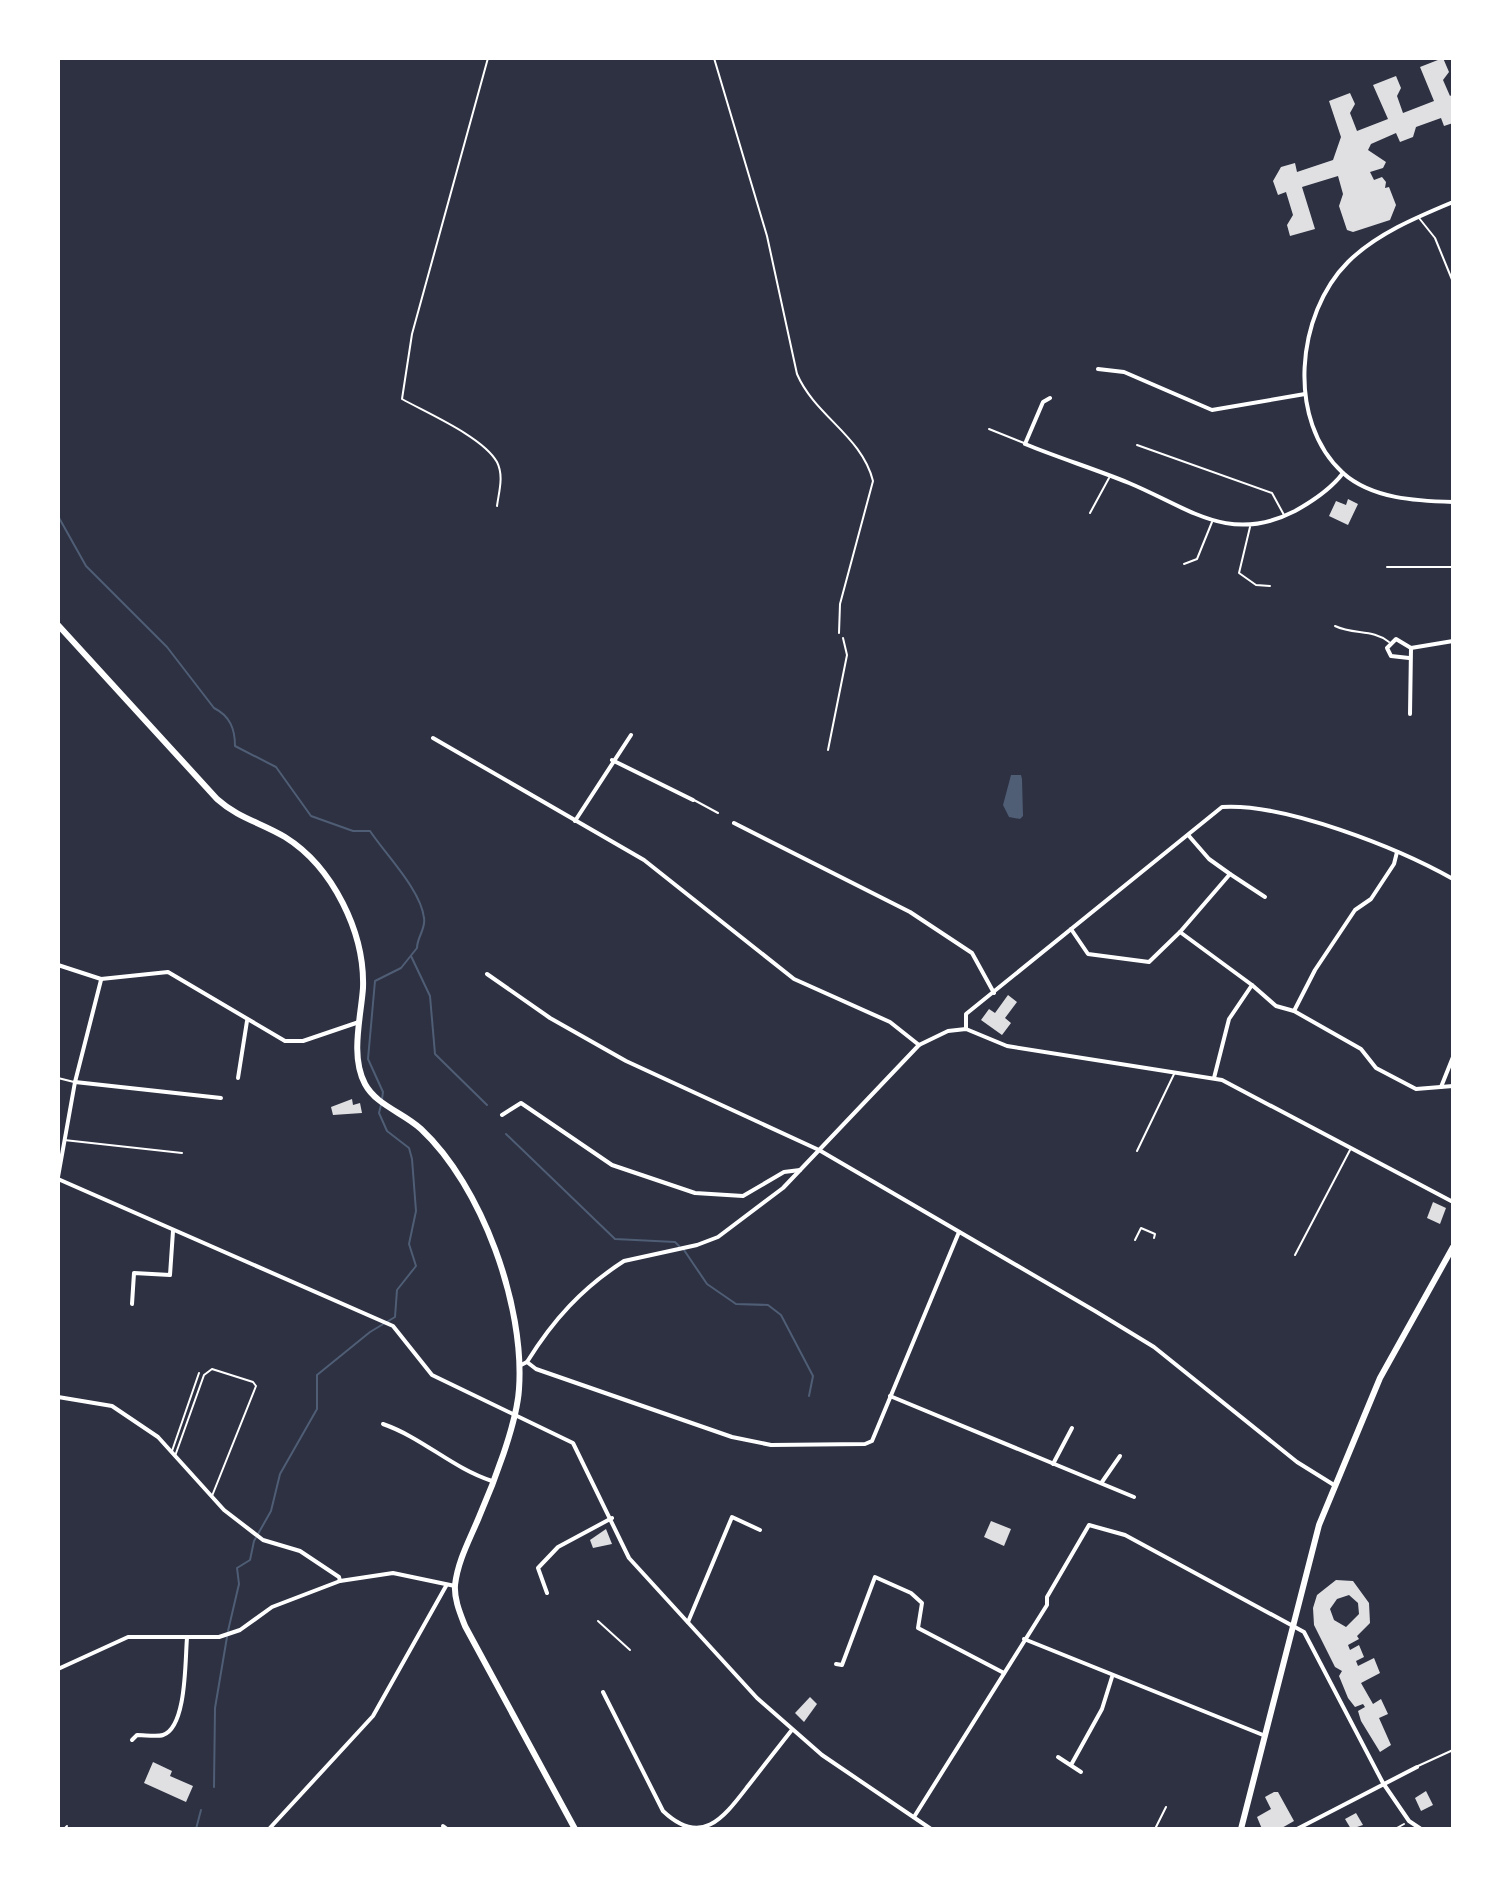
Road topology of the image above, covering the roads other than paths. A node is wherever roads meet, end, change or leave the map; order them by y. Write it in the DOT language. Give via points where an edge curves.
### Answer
graph roads {
  1 [pos="1453,202"];
  2 [pos="1418,217"];
  3 [pos="1453,282"];
  4 [pos="1098,369"];
  5 [pos="1305,394"];
  6 [pos="1050,398"];
  7 [pos="989,429"];
  8 [pos="1025,444"];
  9 [pos="1137,445"];
  10 [pos="1343,473"];
  11 [pos="1109,478"];
  12 [pos="1453,502"];
  13 [pos="1090,513"];
  14 [pos="1285,516"];
  15 [pos="1212,522"];
  16 [pos="1250,527"];
  17 [pos="1184,564"];
  18 [pos="1387,567"];
  19 [pos="1453,567"];
  20 [pos="1270,586"];
  21 [pos="58,625"];
  22 [pos="1335,626"];
  23 [pos="843,638"];
  24 [pos="1453,641"];
  25 [pos="1389,642"];
  26 [pos="1411,648"];
  27 [pos="1409,658"];
  28 [pos="1410,714"];
  29 [pos="631,735"];
  30 [pos="433,738"];
  31 [pos="828,750"];
  32 [pos="612,760"];
  33 [pos="693,800"];
  34 [pos="718,813"];
  35 [pos="575,821"];
  36 [pos="734,823"];
  37 [pos="1189,836"];
  38 [pos="1397,852"];
  39 [pos="1230,874"];
  40 [pos="1453,879"];
  41 [pos="1265,897"];
  42 [pos="1071,929"];
  43 [pos="1180,932"];
  44 [pos="58,965"];
  45 [pos="487,974"];
  46 [pos="101,979"];
  47 [pos="1252,985"];
  48 [pos="994,993"];
  49 [pos="1294,1011"];
  50 [pos="247,1021"];
  51 [pos="360,1021"];
  52 [pos="966,1029"];
  53 [pos="919,1045"];
  54 [pos="1453,1057"];
  55 [pos="1176,1071"];
  56 [pos="58,1078"];
  57 [pos="238,1078"];
  58 [pos="1214,1078"];
  59 [pos="75,1082"];
  60 [pos="1453,1086"];
  61 [pos="1441,1087"];
  62 [pos="221,1098"];
  63 [pos="502,1115"];
  64 [pos="64,1140"];
  65 [pos="1351,1148"];
  66 [pos="819,1150"];
  67 [pos="1137,1151"];
  68 [pos="182,1153"];
  69 [pos="800,1170"];
  70 [pos="58,1178"];
  71 [pos="1453,1202"];
  72 [pos="173,1231"];
  73 [pos="959,1232"];
  74 [pos="1453,1247"];
  75 [pos="1295,1255"];
  76 [pos="132,1304"];
  77 [pos="527,1362"];
  78 [pos="519,1366"];
  79 [pos="199,1373"];
  80 [pos="890,1396"];
  81 [pos="58,1397"];
  82 [pos="513,1415"];
  83 [pos="383,1424"];
  84 [pos="1072,1428"];
  85 [pos="173,1454"];
  86 [pos="1120,1456"];
  87 [pos="1053,1464"];
  88 [pos="492,1481"];
  89 [pos="1102,1482"];
  90 [pos="1334,1485"];
  91 [pos="211,1497"];
  92 [pos="1134,1497"];
  93 [pos="612,1518"];
  94 [pos="760,1530"];
  95 [pos="340,1581"];
  96 [pos="446,1586"];
  97 [pos="455,1586"];
  98 [pos="547,1593"];
  99 [pos="688,1622"];
  100 [pos="1290,1625"];
  101 [pos="187,1638"];
  102 [pos="1024,1639"];
  103 [pos="836,1664"];
  104 [pos="58,1669"];
  105 [pos="1004,1673"];
  106 [pos="1112,1677"];
  107 [pos="603,1692"];
  108 [pos="791,1731"];
  109 [pos="1263,1735"];
  110 [pos="132,1740"];
  111 [pos="1453,1750"];
  112 [pos="1058,1757"];
  113 [pos="1071,1765"];
  114 [pos="1417,1767"];
  115 [pos="1081,1772"];
  116 [pos="1383,1783"];
  117 [pos="1166,1807"];
  118 [pos="914,1817"];
  119 [pos="269,1829"];
  120 [pos="575,1829"];
  121 [pos="931,1829"];
  122 [pos="1155,1829"];
  123 [pos="1241,1829"];
  124 [pos="1297,1829"];
  125 [pos="1421,1829"];
  1 -- 2 [label="street"];
  2 -- 3 [label="lane" via="1435,238"];
  2 -- 5 [label="street" via="1372,243 1334,279 1308,333"];
  4 -- 5 [label="street" via="1124,372 1212,410"];
  5 -- 10 [label="street" via="1316,433"];
  6 -- 8 [label="street" via="1043,402"];
  7 -- 8 [label="lane"];
  8 -- 11 [label="street"];
  9 -- 14 [label="lane" via="1272,493"];
  10 -- 12 [label="street" via="1391,496"];
  10 -- 14 [label="street"];
  11 -- 13 [label="lane"];
  11 -- 15 [label="street"];
  14 -- 16 [label="street"];
  15 -- 16 [label="street"];
  15 -- 17 [label="lane" via="1197,559"];
  16 -- 20 [label="lane" via="1239,573 1256,585"];
  18 -- 19 [label="lane"];
  21 -- 51 [label="main road" via="231,812 282,835 321,869 360,948"];
  22 -- 25 [label="lane" via="1351,633 1379,633"];
  23 -- 31 [label="lane" via="847,655"];
  24 -- 26 [label="street"];
  25 -- 26 [label="street" via="1397,639"];
  25 -- 27 [label="street" via="1391,656"];
  26 -- 27 [label="street"];
  27 -- 28 [label="street"];
  29 -- 32 [label="street"];
  30 -- 35 [label="street"];
  32 -- 33 [label="street"];
  32 -- 35 [label="street"];
  33 -- 34 [label="lane"];
  35 -- 53 [label="street" via="644,860 794,979 890,1022"];
  36 -- 48 [label="street" via="910,912 972,953"];
  37 -- 38 [label="street" via="1228,807 1300,819"];
  37 -- 39 [label="street"];
  37 -- 42 [label="street"];
  38 -- 40 [label="street"];
  38 -- 49 [label="street" via="1371,899 1355,910 1315,970"];
  39 -- 41 [label="street"];
  39 -- 43 [label="street"];
  42 -- 43 [label="street" via="1088,954 1149,962"];
  42 -- 48 [label="street"];
  43 -- 47 [label="street"];
  44 -- 46 [label="street"];
  45 -- 66 [label="street" via="626,1061"];
  46 -- 50 [label="street" via="168,972"];
  46 -- 59 [label="street"];
  47 -- 49 [label="street" via="1276,1006"];
  47 -- 58 [label="street" via="1229,1019"];
  48 -- 52 [label="street" via="966,1014"];
  49 -- 61 [label="street" via="1361,1049 1376,1068 1416,1089"];
  50 -- 51 [label="street" via="285,1041 303,1041"];
  50 -- 57 [label="street"];
  51 -- 78 [label="main road" via="360,1072 376,1097 419,1127 461,1177 485,1225 505,1285"];
  52 -- 53 [label="street"];
  52 -- 55 [label="street" via="1007,1046"];
  53 -- 66 [label="street"];
  54 -- 61 [label="street"];
  55 -- 58 [label="street"];
  55 -- 67 [label="lane"];
  56 -- 59 [label="lane"];
  58 -- 65 [label="street"];
  59 -- 62 [label="street"];
  59 -- 64 [label="street"];
  60 -- 61 [label="street"];
  63 -- 69 [label="street" via="521,1103 612,1165 695,1193 743,1196 784,1172"];
  64 -- 68 [label="lane"];
  64 -- 70 [label="street"];
  65 -- 71 [label="street"];
  65 -- 75 [label="lane"];
  66 -- 69 [label="street"];
  66 -- 73 [label="street"];
  69 -- 77 [label="street" via="765,1205 718,1237 624,1261 612,1269 566,1306"];
  70 -- 72 [label="street"];
  72 -- 76 [label="street" via="170,1275 134,1273"];
  72 -- 82 [label="street" via="393,1326 432,1375"];
  73 -- 80 [label="street"];
  73 -- 90 [label="street" via="1154,1347 1297,1462"];
  74 -- 90 [label="main road" via="1393,1352"];
  77 -- 78 [label="street"];
  77 -- 80 [label="street" via="646,1410 771,1445 865,1444 872,1441"];
  78 -- 82 [label="main road"];
  79 -- 85 [label="lane"];
  80 -- 87 [label="street"];
  81 -- 85 [label="street" via="112,1406 158,1437"];
  82 -- 88 [label="main road"];
  82 -- 93 [label="street" via="573,1443"];
  83 -- 88 [label="street"];
  84 -- 87 [label="street"];
  85 -- 91 [label="street"];
  85 -- 91 [label="lane" via="204,1375 212,1369 253,1382 256,1386"];
  86 -- 89 [label="street"];
  87 -- 89 [label="street"];
  88 -- 97 [label="main road"];
  89 -- 92 [label="street"];
  90 -- 100 [label="main road"];
  91 -- 95 [label="street" via="263,1540 300,1551"];
  93 -- 98 [label="street" via="546,1557 538,1568"];
  93 -- 99 [label="street" via="629,1558"];
  94 -- 99 [label="street" via="732,1517"];
  95 -- 96 [label="street" via="410,1574"];
  95 -- 101 [label="street" via="272,1607 240,1630"];
  96 -- 97 [label="street"];
  96 -- 119 [label="street" via="373,1716"];
  97 -- 120 [label="main road" via="465,1626"];
  99 -- 108 [label="street"];
  100 -- 102 [label="street" via="1125,1535 1089,1525"];
  100 -- 109 [label="main road"];
  100 -- 116 [label="street" via="1304,1632"];
  101 -- 104 [label="street" via="128,1637"];
  101 -- 110 [label="street" via="181,1708 174,1727 163,1735 137,1735"];
  102 -- 105 [label="street"];
  102 -- 106 [label="street"];
  103 -- 105 [label="street" via="842,1665 875,1577 922,1603 918,1628"];
  105 -- 118 [label="street"];
  106 -- 109 [label="street"];
  106 -- 113 [label="street" via="1102,1709"];
  107 -- 108 [label="street" via="663,1811 686,1826 703,1827 722,1819"];
  108 -- 118 [label="street"];
  109 -- 123 [label="main road"];
  111 -- 114 [label="lane"];
  112 -- 113 [label="street"];
  113 -- 115 [label="street"];
  114 -- 116 [label="street"];
  116 -- 124 [label="street"];
  116 -- 125 [label="street" via="1409,1821"];
  117 -- 122 [label="lane"];
  118 -- 121 [label="street"];
}
